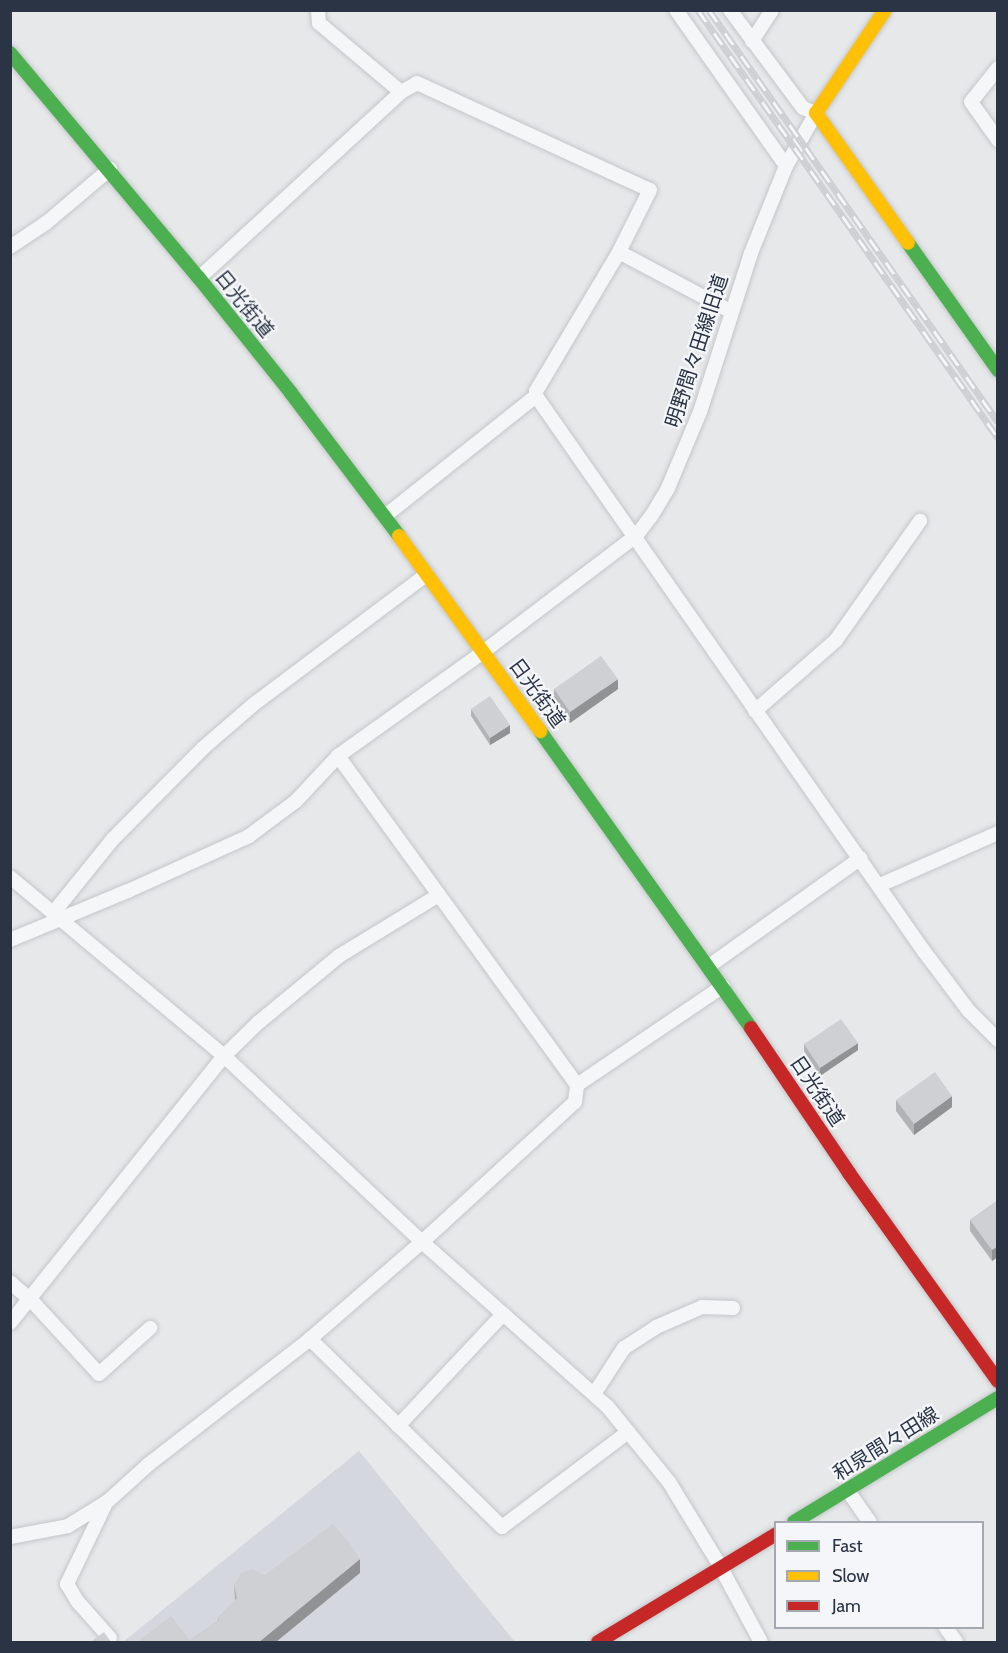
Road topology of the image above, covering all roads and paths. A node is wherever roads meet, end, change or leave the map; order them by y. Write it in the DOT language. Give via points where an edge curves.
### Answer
graph roads {
  1 [pos="318,10"];
  2 [pos="676,10"];
  3 [pos="730,10"];
  4 [pos="772,10"];
  5 [pos="885,10"];
  6 [pos="752,41"];
  7 [pos="10,53"];
  8 [pos="998,68"];
  9 [pos="401,92"];
  10 [pos="816,113"];
  11 [pos="998,140"];
  12 [pos="786,166"];
  13 [pos="110,169"];
  14 [pos="10,247"];
  15 [pos="619,252"];
  16 [pos="199,278"];
  17 [pos="730,311"];
  18 [pos="998,370"];
  19 [pos="536,396"];
  20 [pos="385,516"];
  21 [pos="920,521"];
  22 [pos="636,536"];
  23 [pos="427,574"];
  24 [pos="483,652"];
  25 [pos="755,711"];
  26 [pos="338,756"];
  27 [pos="998,833"];
  28 [pos="861,858"];
  29 [pos="10,877"];
  30 [pos="880,885"];
  31 [pos="439,895"];
  32 [pos="58,916"];
  33 [pos="10,940"];
  34 [pos="710,966"];
  35 [pos="723,986"];
  36 [pos="998,1040"];
  37 [pos="225,1056"];
  38 [pos="577,1085"];
  39 [pos="422,1242"];
  40 [pos="10,1282"];
  41 [pos="31,1300"];
  42 [pos="733,1308"];
  43 [pos="503,1314"];
  44 [pos="10,1323"];
  45 [pos="150,1328"];
  46 [pos="310,1339"];
  47 [pos="998,1382"];
  48 [pos="594,1394"];
  49 [pos="998,1398"];
  50 [pos="398,1426"];
  51 [pos="628,1432"];
  52 [pos="848,1491"];
  53 [pos="108,1501"];
  54 [pos="796,1521"];
  55 [pos="869,1521"];
  56 [pos="774,1535"];
  57 [pos="10,1537"];
  58 [pos="720,1566"];
  59 [pos="947,1629"];
  60 [pos="110,1638"];
  61 [pos="598,1642"];
  62 [pos="761,1642"];
  63 [pos="956,1642"];
  1 -- 9 [label="street" via="319,23"];
  2 -- 12 [label="street"];
  3 -- 6 [label="street"];
  4 -- 6 [label="street"];
  5 -- 10 [label="main road, 明野間々田線旧道"];
  6 -- 10 [label="street" via="803,108"];
  7 -- 13 [label="main road, 日光街道"];
  8 -- 11 [label="street" via="971,102"];
  9 -- 15 [label="street" via="417,83 650,190"];
  9 -- 16 [label="street"];
  10 -- 12 [label="street, 明野間々田線旧道"];
  10 -- 18 [label="main road"];
  12 -- 17 [label="street, 明野間々田線旧道"];
  13 -- 14 [label="street" via="46,223"];
  13 -- 16 [label="main road, 日光街道"];
  15 -- 17 [label="street"];
  15 -- 19 [label="street"];
  16 -- 20 [label="main road, 日光街道"];
  17 -- 22 [label="street, 明野間々田線旧道" via="700,412 681,460 652,516"];
  19 -- 20 [label="street"];
  19 -- 22 [label="street"];
  20 -- 23 [label="main road, 日光街道"];
  21 -- 25 [label="street" via="836,640"];
  22 -- 24 [label="street, 明野間々田線旧道"];
  22 -- 25 [label="street"];
  23 -- 24 [label="main road, 日光街道"];
  23 -- 32 [label="street" via="254,704 203,748 113,839"];
  24 -- 26 [label="street, 明野間々田線旧道"];
  24 -- 34 [label="main road, 日光街道"];
  25 -- 28 [label="street"];
  26 -- 31 [label="street"];
  26 -- 32 [label="street, 明野間々田線旧道" via="296,801 249,836"];
  27 -- 30 [label="street"];
  28 -- 30 [label="street"];
  28 -- 34 [label="street"];
  29 -- 32 [label="street"];
  30 -- 36 [label="street" via="962,1003"];
  31 -- 37 [label="street" via="339,956 259,1022"];
  31 -- 38 [label="street"];
  32 -- 33 [label="street, 明野間々田線旧道"];
  32 -- 37 [label="street"];
  34 -- 35 [label="main road, 日光街道"];
  35 -- 38 [label="street"];
  35 -- 47 [label="main road, 日光街道" via="849,1173"];
  37 -- 39 [label="street"];
  37 -- 41 [label="street"];
  38 -- 39 [label="street" via="575,1102"];
  39 -- 43 [label="street"];
  39 -- 46 [label="street"];
  40 -- 41 [label="street"];
  41 -- 44 [label="street"];
  41 -- 45 [label="street" via="99,1374"];
  42 -- 48 [label="street" via="702,1307 656,1327 624,1348"];
  43 -- 48 [label="street"];
  43 -- 50 [label="street"];
  46 -- 50 [label="street"];
  46 -- 53 [label="street" via="149,1464"];
  48 -- 51 [label="street"];
  49 -- 52 [label="main road, 和泉間々田線"];
  50 -- 51 [label="street" via="502,1527"];
  51 -- 58 [label="street" via="669,1482"];
  52 -- 54 [label="main road, 和泉間々田線"];
  52 -- 55 [label="street"];
  53 -- 57 [label="street" via="68,1526"];
  53 -- 60 [label="street" via="66,1584"];
  56 -- 58 [label="main road"];
  58 -- 61 [label="main road"];
  58 -- 62 [label="street"];
  59 -- 63 [label="street"];
}
